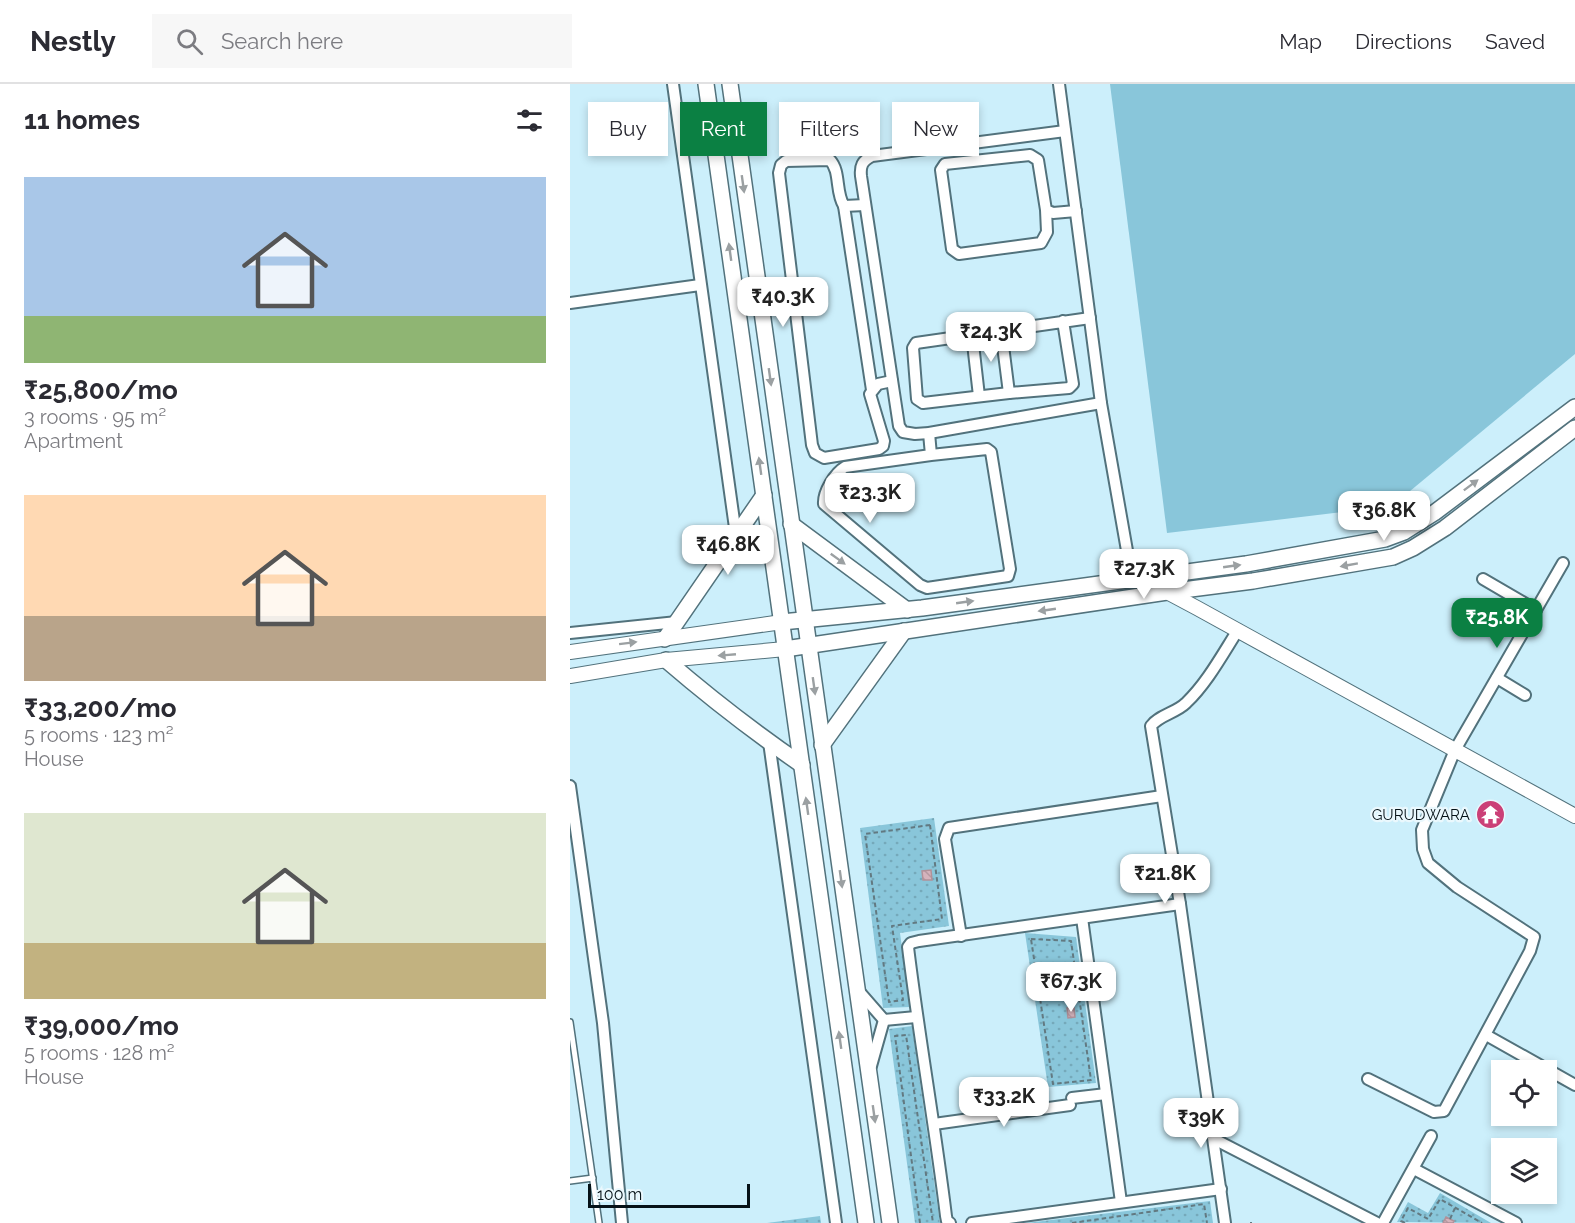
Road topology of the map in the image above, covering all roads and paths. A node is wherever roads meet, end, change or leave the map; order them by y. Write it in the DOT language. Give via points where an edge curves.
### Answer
graph roads {
  1 [pos="673,84"];
  2 [pos="706,84"];
  3 [pos="730,84"];
  4 [pos="1059,84"];
  5 [pos="1065,131"];
  6 [pos="865,205"];
  7 [pos="844,206"];
  8 [pos="1046,210"];
  9 [pos="1076,212"];
  10 [pos="700,285"];
  11 [pos="570,303"];
  12 [pos="1090,318"];
  13 [pos="1063,321"];
  14 [pos="1001,330"];
  15 [pos="972,334"];
  16 [pos="892,381"];
  17 [pos="872,390"];
  18 [pos="1010,393"];
  19 [pos="979,396"];
  20 [pos="1101,403"];
  21 [pos="1575,407"];
  22 [pos="1575,428"];
  23 [pos="929,433"];
  24 [pos="931,454"];
  25 [pos="764,495"];
  26 [pos="791,524"];
  27 [pos="736,536"];
  28 [pos="1563,563"];
  29 [pos="1132,579"];
  30 [pos="1483,579"];
  31 [pos="1167,592"];
  32 [pos="907,609"];
  33 [pos="1536,610"];
  34 [pos="805,620"];
  35 [pos="677,621"];
  36 [pos="782,622"];
  37 [pos="1238,630"];
  38 [pos="904,631"];
  39 [pos="570,633"];
  40 [pos="665,639"];
  41 [pos="808,645"];
  42 [pos="785,649"];
  43 [pos="570,652"];
  44 [pos="666,660"];
  45 [pos="570,676"];
  46 [pos="1497,678"];
  47 [pos="1525,695"];
  48 [pos="769,742"];
  49 [pos="822,745"];
  50 [pos="1455,750"];
  51 [pos="802,765"];
  52 [pos="570,786"];
  53 [pos="1162,796"];
  54 [pos="1575,816"];
  55 [pos="1179,904"];
  56 [pos="1082,918"];
  57 [pos="961,936"];
  58 [pos="1031,939"];
  59 [pos="857,989"];
  60 [pos="903,1000"];
  61 [pos="916,1017"];
  62 [pos="884,1020"];
  63 [pos="570,1022"];
  64 [pos="1486,1035"];
  65 [pos="868,1073"];
  66 [pos="1368,1079"];
  67 [pos="1575,1084"];
  68 [pos="1106,1094"];
  69 [pos="934,1124"];
  70 [pos="1431,1136"];
  71 [pos="1214,1139"];
  72 [pos="1414,1168"];
  73 [pos="593,1178"];
  74 [pos="570,1181"];
  75 [pos="1221,1189"];
  76 [pos="1121,1202"];
  77 [pos="1455,1208"];
  78 [pos="1450,1219"];
  79 [pos="599,1223"];
  80 [pos="622,1223"];
  81 [pos="836,1223"];
  82 [pos="866,1223"];
  83 [pos="890,1223"];
  84 [pos="920,1223"];
  85 [pos="933,1223"];
  86 [pos="950,1223"];
  87 [pos="972,1223"];
  88 [pos="1072,1223"];
  89 [pos="1207,1223"];
  90 [pos="1225,1223"];
  91 [pos="1377,1223"];
  92 [pos="1383,1223"];
  93 [pos="1405,1223"];
  94 [pos="1482,1223"];
  95 [pos="1516,1223"];
  1 -- 10 [label="street"];
  25 -- 2 [label="main road, one-way"];
  3 -- 26 [label="main road, one-way"];
  4 -- 5 [label="street"];
  5 -- 6 [label="street" via="872,156 860,167"];
  5 -- 9 [label="street"];
  6 -- 7 [label="street"];
  6 -- 16 [label="street"];
  7 -- 17 [label="street"];
  7 -- 17 [label="street" via="835,165 830,160 786,161 781,165 780,185 815,453 824,458 879,450 883,446"];
  8 -- 8 [label="street" via="1038,160 1030,154 942,166 954,252 1041,243 1047,232"];
  8 -- 9 [label="street"];
  9 -- 12 [label="street"];
  10 -- 11 [label="street"];
  10 -- 27 [label="street"];
  12 -- 13 [label="street"];
  12 -- 20 [label="street"];
  13 -- 14 [label="street"];
  13 -- 18 [label="street" via="1073,384 1069,388"];
  14 -- 15 [label="street"];
  14 -- 18 [label="street"];
  15 -- 19 [label="street"];
  15 -- 19 [label="street" via="916,343 913,348 917,399 923,403"];
  16 -- 17 [label="street" via="878,384"];
  16 -- 23 [label="street" via="903,432"];
  18 -- 19 [label="street"];
  20 -- 23 [label="street"];
  20 -- 29 [label="street"];
  29 -- 21 [label="main road, one-way" via="1367,544 1404,532"];
  22 -- 31 [label="main road, one-way" via="1445,528 1393,557"];
  23 -- 24 [label="street"];
  24 -- 24 [label="street" via="982,449 991,452 1008,576 927,588 824,504 838,472 845,467"];
  25 -- 27 [label="main road"];
  25 -- 36 [label="main road"];
  26 -- 32 [label="main road, one-way"];
  26 -- 34 [label="main road"];
  27 -- 35 [label="main road"];
  28 -- 33 [label="street"];
  29 -- 31 [label="street"];
  32 -- 29 [label="main road, one-way"];
  30 -- 33 [label="street"];
  31 -- 37 [label="street"];
  31 -- 38 [label="main road, one-way"];
  32 -- 34 [label="main road"];
  33 -- 46 [label="street"];
  34 -- 36 [label="main road"];
  34 -- 41 [label="main road"];
  35 -- 39 [label="street"];
  35 -- 40 [label="main road"];
  36 -- 40 [label="street"];
  36 -- 42 [label="main road"];
  37 -- 50 [label="street"];
  37 -- 53 [label="street" via="1193,696 1151,726"];
  38 -- 41 [label="main road"];
  38 -- 49 [label="main road"];
  43 -- 40 [label="street, one-way"];
  41 -- 42 [label="main road"];
  41 -- 49 [label="main road, one-way"];
  42 -- 44 [label="street, one-way"];
  42 -- 51 [label="main road"];
  44 -- 45 [label="street"];
  44 -- 48 [label="main road"];
  46 -- 47 [label="street"];
  46 -- 50 [label="street"];
  48 -- 51 [label="main road"];
  48 -- 81 [label="street"];
  49 -- 59 [label="main road, one-way"];
  50 -- 54 [label="street"];
  50 -- 64 [label="street" via="1422,830 1428,863 1457,887 1534,937"];
  82 -- 51 [label="main road, one-way"];
  52 -- 80 [label="street" via="603,1023"];
  53 -- 55 [label="street"];
  53 -- 57 [label="street" via="949,828 945,838"];
  55 -- 56 [label="street"];
  55 -- 71 [label="street"];
  56 -- 57 [label="street"];
  56 -- 68 [label="street"];
  57 -- 61 [label="street" via="919,941 908,947"];
  58 -- 58 [label="path" via="1053,1084 1090,1080 1071,941"];
  59 -- 62 [label="street"];
  59 -- 65 [label="main road"];
  60 -- 60 [label="path" via="892,926 942,919 930,825 866,834 889,1002"];
  61 -- 62 [label="street"];
  61 -- 69 [label="street"];
  62 -- 65 [label="street"];
  63 -- 73 [label="lane"];
  64 -- 66 [label="street" via="1444,1111 1434,1112"];
  64 -- 67 [label="street"];
  65 -- 83 [label="main road, one-way"];
  68 -- 69 [label="street"];
  68 -- 76 [label="street"];
  69 -- 86 [label="street"];
  70 -- 72 [label="street"];
  71 -- 75 [label="street"];
  71 -- 91 [label="street"];
  72 -- 92 [label="street"];
  72 -- 95 [label="street"];
  73 -- 74 [label="lane"];
  73 -- 79 [label="lane"];
  75 -- 76 [label="street"];
  75 -- 90 [label="street"];
  76 -- 87 [label="street"];
  77 -- 78 [label="path"];
  77 -- 93 [label="path" via="1440,1199 1428,1219 1408,1208 1401,1221"];
  77 -- 94 [label="path"];
  84 -- 85 [label="path" via="895,1036 906,1035"];
  88 -- 89 [label="path" via="1204,1204"];
}
